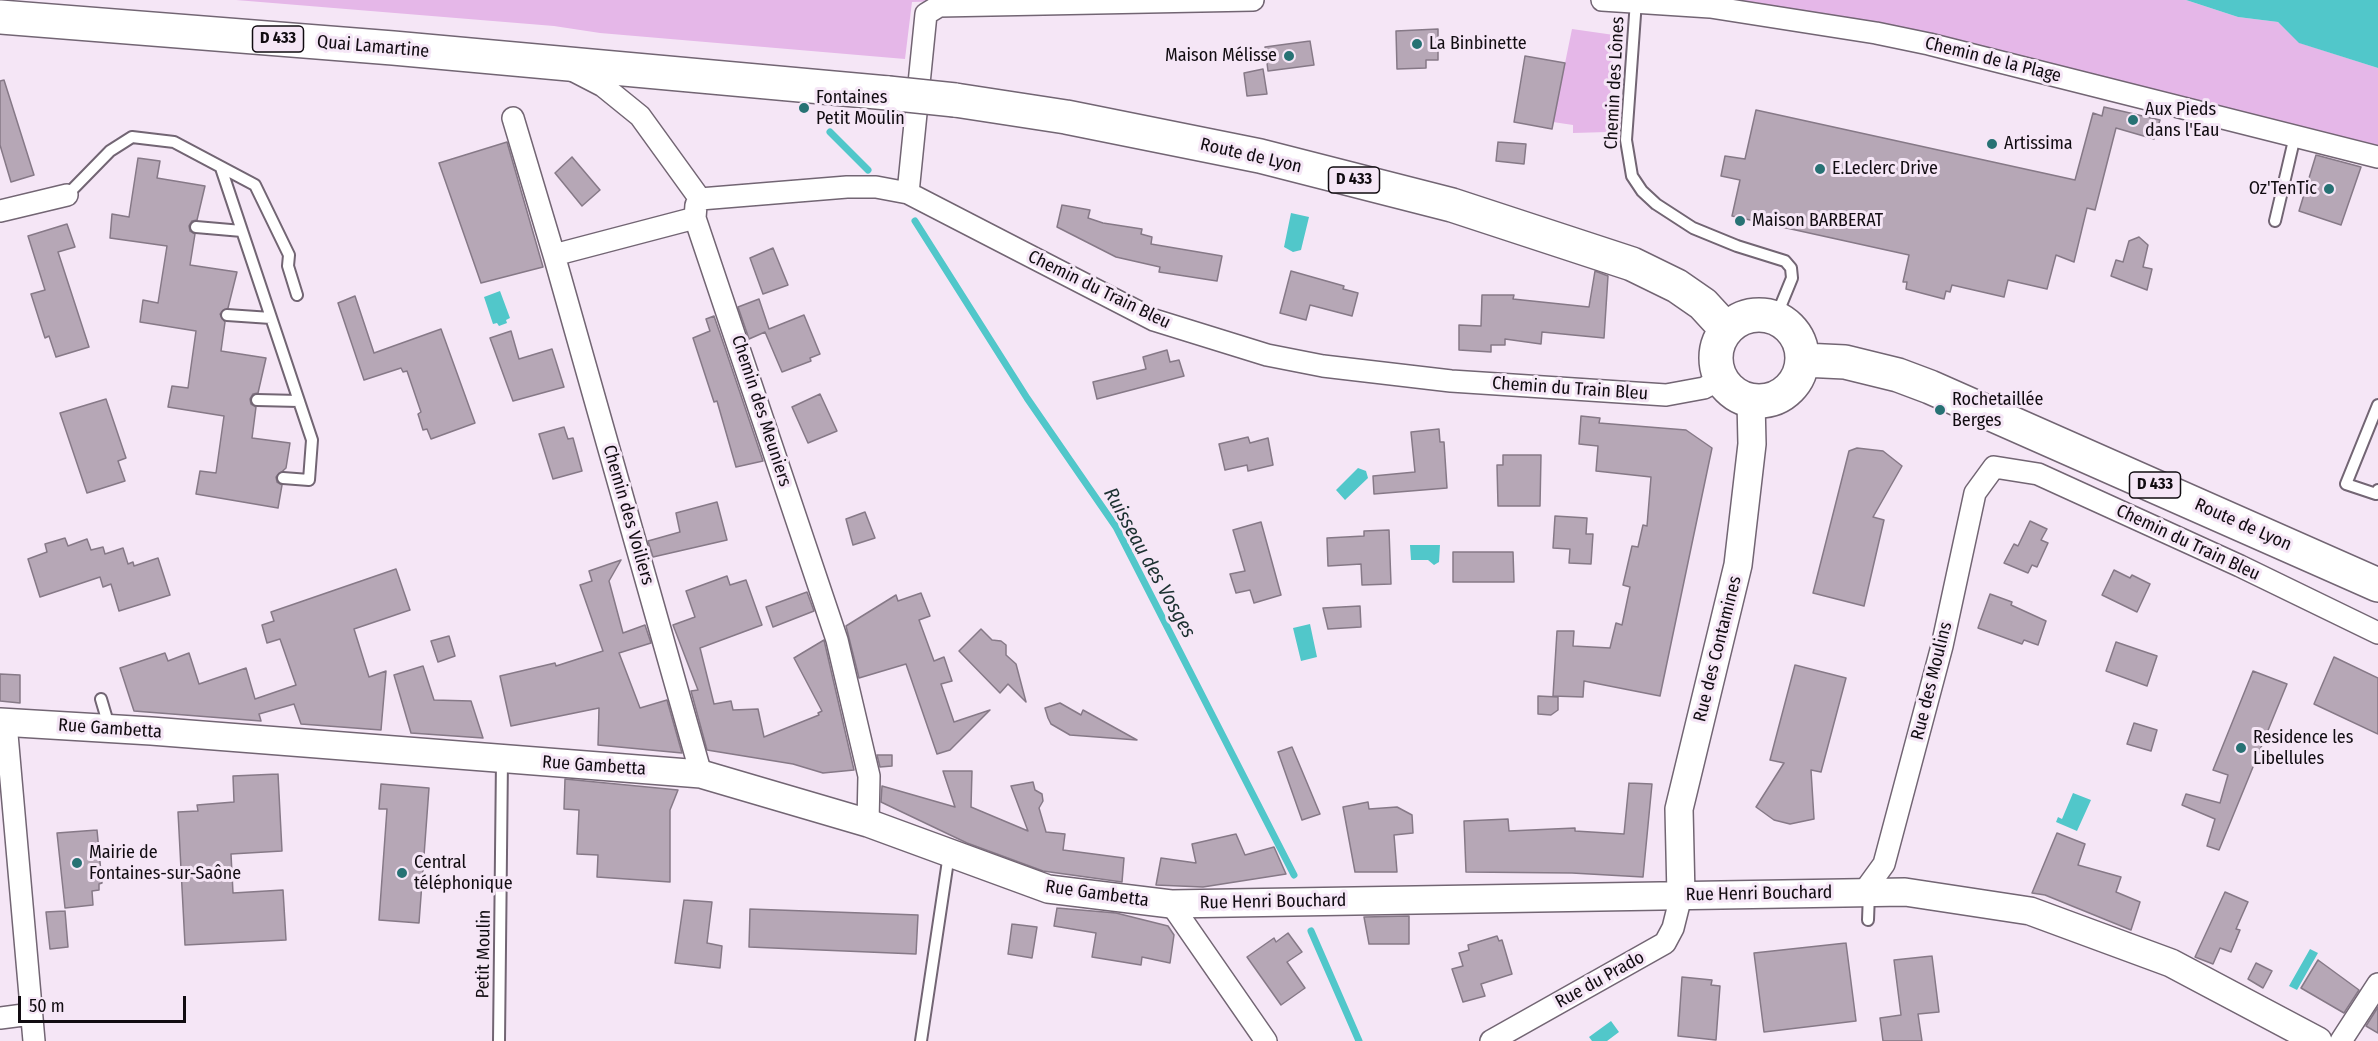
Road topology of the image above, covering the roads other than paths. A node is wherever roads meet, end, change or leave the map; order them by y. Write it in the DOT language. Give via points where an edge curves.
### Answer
graph roads {
  1 [pos="1253,0"];
  2 [pos="1602,0"];
  3 [pos="1636,1"];
  4 [pos="0,17"];
  5 [pos="555,63"];
  6 [pos="746,81"];
  7 [pos="513,118"];
  8 [pos="2295,136"];
  9 [pos="2378,157"];
  10 [pos="221,168"];
  11 [pos="908,193"];
  12 [pos="67,195"];
  13 [pos="698,209"];
  14 [pos="0,211"];
  15 [pos="2275,221"];
  16 [pos="196,227"];
  17 [pos="243,231"];
  18 [pos="554,255"];
  19 [pos="297,295"];
  20 [pos="226,315"];
  21 [pos="1776,317"];
  22 [pos="271,318"];
  23 [pos="1726,330"];
  24 [pos="1803,360"];
  25 [pos="1721,379"];
  26 [pos="257,400"];
  27 [pos="299,401"];
  28 [pos="1751,401"];
  29 [pos="2378,405"];
  30 [pos="1994,467"];
  31 [pos="283,478"];
  32 [pos="2378,490"];
  33 [pos="2378,585"];
  34 [pos="2378,633"];
  35 [pos="100,699"];
  36 [pos="3,723"];
  37 [pos="110,729"];
  38 [pos="502,759"];
  39 [pos="701,774"];
  40 [pos="868,823"];
  41 [pos="949,852"];
  42 [pos="1866,892"];
  43 [pos="1680,896"];
  44 [pos="1171,904"];
  45 [pos="1868,920"];
  46 [pos="2378,984"];
  47 [pos="31,1014"];
  48 [pos="0,1018"];
  49 [pos="2290,1034"];
  50 [pos="34,1041"];
  51 [pos="499,1041"];
  52 [pos="921,1041"];
  53 [pos="1266,1041"];
  54 [pos="1491,1041"];
  55 [pos="2318,1041"];
  56 [pos="2341,1041"];
  1 -- 11 [label="street" via="939,6 926,14"];
  2 -- 3 [label="street, Chemin de la Plage"];
  3 -- 8 [label="street, Chemin de la Plage" via="1710,7 1886,35"];
  3 -- 21 [label="lane, Chemin des Lônes" via="1626,140 1632,176 1656,204 1693,228 1785,261 1792,278"];
  4 -- 5 [label="main road, Quai Lamartine / D 433"];
  5 -- 6 [label="main road, Quai Lamartine / D 433"];
  5 -- 13 [label="street, Chemin des Meuniers" via="603,86 640,116"];
  6 -- 23 [label="main road, Route de Lyon / D 433, bridge" via="955,100 1066,117 1260,156 1452,205 1632,264 1703,304"];
  7 -- 18 [label="street, Chemin des Voiliers"];
  8 -- 9 [label="street, Chemin de la Plage"];
  8 -- 15 [label="lane"];
  10 -- 12 [label="lane" via="174,142 132,137 110,151"];
  10 -- 17 [label="lane"];
  10 -- 19 [label="lane" via="255,185 289,255 288,266"];
  11 -- 13 [label="street, Chemin du Train Bleu" via="847,187"];
  11 -- 25 [label="street, Chemin du Train Bleu" via="1154,320 1267,355 1397,376 1666,394 1704,388"];
  12 -- 14 [label="street"];
  13 -- 18 [label="street"];
  13 -- 40 [label="street, Chemin des Meuniers" via="837,640 870,776"];
  16 -- 17 [label="lane"];
  17 -- 22 [label="lane"];
  18 -- 39 [label="street, Chemin des Voiliers"];
  20 -- 22 [label="lane"];
  21 -- 23 [label="main road" via="1745,316"];
  21 -- 24 [label="main road" via="1796,334"];
  22 -- 27 [label="lane"];
  23 -- 25 [label="main road" via="1716,354"];
  24 -- 28 [label="main road" via="1792,387 1766,401"];
  24 -- 33 [label="main road, Route de Lyon / D 433" via="1845,362 1930,387"];
  25 -- 28 [label="main road" via="1734,393"];
  26 -- 27 [label="lane"];
  27 -- 31 [label="lane" via="312,440 309,480"];
  28 -- 43 [label="street, Rue des Contamines" via="1752,444 1738,565 1679,809"];
  29 -- 32 [label="lane" via="2346,484 2376,494"];
  30 -- 34 [label="street, Chemin du Train Bleu" via="2038,474"];
  30 -- 42 [label="street, Rue des Moulins" via="1975,493 1942,646 1884,864"];
  35 -- 37 [label="lane"];
  36 -- 37 [label="street, Rue Gambetta"];
  36 -- 47 [label="street"];
  37 -- 38 [label="street, Rue Gambetta"];
  38 -- 39 [label="street, Rue Gambetta"];
  38 -- 51 [label="lane, Petit Moulin"];
  39 -- 40 [label="street, Rue Gambetta"];
  40 -- 41 [label="street, Rue Gambetta"];
  41 -- 44 [label="street, Rue Gambetta" via="1048,889"];
  41 -- 52 [label="lane"];
  42 -- 43 [label="street, Rue Henri Bouchard"];
  42 -- 45 [label="lane"];
  42 -- 49 [label="street, Rue Henri Bouchard" via="1905,892 2030,911 2171,963"];
  43 -- 44 [label="street, Rue Henri Bouchard"];
  43 -- 54 [label="street, Rue du Prado" via="1673,928 1665,943"];
  44 -- 53 [label="street"];
  46 -- 56 [label="street"];
  47 -- 48 [label="street"];
  47 -- 50 [label="street"];
  49 -- 55 [label="street, Rue Henri Bouchard"];
}
